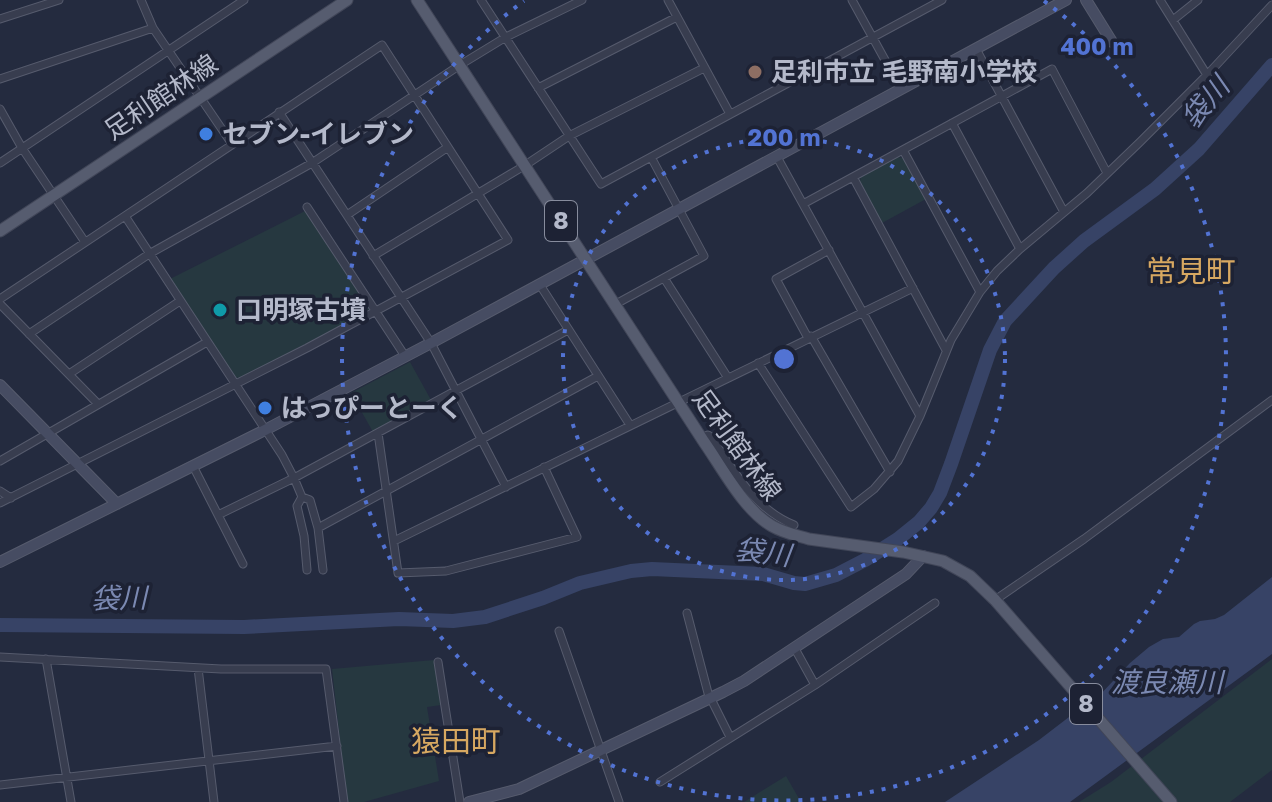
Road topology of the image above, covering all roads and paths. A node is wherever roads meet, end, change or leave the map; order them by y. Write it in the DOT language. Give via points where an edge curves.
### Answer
graph roads {
  1 [pos="59,0"];
  2 [pos="141,0"];
  3 [pos="244,0"];
  4 [pos="347,0"];
  5 [pos="417,0"];
  6 [pos="481,0"];
  7 [pos="582,0"];
  8 [pos="668,0"];
  9 [pos="852,0"];
  10 [pos="942,0"];
  11 [pos="1066,0"];
  12 [pos="1086,0"];
  13 [pos="1160,0"];
  14 [pos="1198,0"];
  15 [pos="331,4"];
  16 [pos="1272,5"];
  17 [pos="677,17"];
  18 [pos="0,19"];
  19 [pos="1173,20"];
  20 [pos="153,28"];
  21 [pos="506,37"];
  22 [pos="872,37"];
  23 [pos="1112,42"];
  24 [pos="976,49"];
  25 [pos="168,51"];
  26 [pos="460,65"];
  27 [pos="704,68"];
  28 [pos="1207,75"];
  29 [pos="0,79"];
  30 [pos="538,88"];
  31 [pos="901,89"];
  32 [pos="414,95"];
  33 [pos="1003,96"];
  34 [pos="200,97"];
  35 [pos="279,112"];
  36 [pos="1,114"];
  37 [pos="730,114"];
  38 [pos="952,123"];
  39 [pos="569,136"];
  40 [pos="232,144"];
  41 [pos="448,147"];
  42 [pos="22,148"];
  43 [pos="903,150"];
  44 [pos="651,157"];
  45 [pos="777,157"];
  46 [pos="0,163"];
  47 [pos="312,163"];
  48 [pos="524,166"];
  49 [pos="1107,173"];
  50 [pos="853,177"];
  51 [pos="478,194"];
  52 [pos="53,195"];
  53 [pos="803,204"];
  54 [pos="307,207"];
  55 [pos="679,210"];
  56 [pos="1064,212"];
  57 [pos="347,215"];
  58 [pos="125,216"];
  59 [pos="0,231"];
  60 [pos="85,242"];
  61 [pos="1020,249"];
  62 [pos="829,250"];
  63 [pos="149,254"];
  64 [pos="373,256"];
  65 [pos="586,260"];
  66 [pos="664,278"];
  67 [pos="540,285"];
  68 [pos="913,288"];
  69 [pos="980,292"];
  70 [pos="400,297"];
  71 [pos="0,301"];
  72 [pos="180,301"];
  73 [pos="614,305"];
  74 [pos="376,311"];
  75 [pos="863,312"];
  76 [pos="568,330"];
  77 [pos="29,334"];
  78 [pos="810,337"];
  79 [pos="207,342"];
  80 [pos="431,343"];
  81 [pos="946,350"];
  82 [pos="405,356"];
  83 [pos="758,363"];
  84 [pos="69,374"];
  85 [pos="598,376"];
  86 [pos="728,378"];
  87 [pos="235,384"];
  88 [pos="0,385"];
  89 [pos="456,391"];
  90 [pos="1272,400"];
  91 [pos="678,402"];
  92 [pos="98,404"];
  93 [pos="920,416"];
  94 [pos="630,425"];
  95 [pos="265,430"];
  96 [pos="47,433"];
  97 [pos="378,433"];
  98 [pos="701,438"];
  99 [pos="482,439"];
  100 [pos="0,461"];
  101 [pos="77,463"];
  102 [pos="193,466"];
  103 [pos="544,467"];
  104 [pos="890,472"];
  105 [pos="294,478"];
  106 [pos="506,487"];
  107 [pos="0,491"];
  108 [pos="385,491"];
  109 [pos="302,497"];
  110 [pos="11,498"];
  111 [pos="0,503"];
  112 [pos="117,504"];
  113 [pos="218,515"];
  114 [pos="794,525"];
  115 [pos="318,528"];
  116 [pos="394,541"];
  117 [pos="922,555"];
  118 [pos="0,562"];
  119 [pos="243,564"];
  120 [pos="307,570"];
  121 [pos="323,570"];
  122 [pos="935,603"];
  123 [pos="998,604"];
  124 [pos="687,613"];
  125 [pos="559,631"];
  126 [pos="794,647"];
  127 [pos="0,657"];
  128 [pos="46,659"];
  129 [pos="438,662"];
  130 [pos="198,668"];
  131 [pos="815,685"];
  132 [pos="710,698"];
  133 [pos="730,737"];
  134 [pos="337,746"];
  135 [pos="600,751"];
  136 [pos="209,760"];
  137 [pos="67,778"];
  138 [pos="660,782"];
  139 [pos="0,785"];
  140 [pos="71,802"];
  141 [pos="214,802"];
  142 [pos="344,802"];
  143 [pos="460,802"];
  144 [pos="469,802"];
  145 [pos="619,802"];
  146 [pos="1171,802"];
  1 -- 18 [label="street"];
  2 -- 20 [label="street"];
  3 -- 25 [label="street"];
  4 -- 15 [label="main road, 足利館林線"];
  5 -- 26 [label="main road, 足利館林線 / 8"];
  6 -- 21 [label="street"];
  7 -- 21 [label="street"];
  8 -- 17 [label="street"];
  9 -- 22 [label="street"];
  10 -- 22 [label="street"];
  11 -- 24 [label="street"];
  12 -- 23 [label="street"];
  13 -- 19 [label="street"];
  14 -- 19 [label="street"];
  15 -- 34 [label="main road, 足利館林線"];
  16 -- 28 [label="street"];
  17 -- 27 [label="street"];
  17 -- 30 [label="street"];
  19 -- 28 [label="street"];
  20 -- 25 [label="street"];
  20 -- 29 [label="street"];
  21 -- 26 [label="street"];
  21 -- 30 [label="street"];
  22 -- 31 [label="street"];
  22 -- 37 [label="street"];
  24 -- 31 [label="street"];
  24 -- 33 [label="street"];
  25 -- 34 [label="street"];
  25 -- 42 [label="street"];
  26 -- 32 [label="street"];
  26 -- 48 [label="main road, 足利館林線 / 8"];
  27 -- 37 [label="street"];
  27 -- 39 [label="street"];
  28 -- 49 [label="street"];
  30 -- 39 [label="street"];
  31 -- 45 [label="street"];
  32 -- 35 [label="street" via="382,45"];
  32 -- 41 [label="street"];
  32 -- 47 [label="street"];
  33 -- 38 [label="street"];
  33 -- 49 [label="street" via="1052,69"];
  33 -- 56 [label="street"];
  34 -- 40 [label="street"];
  34 -- 52 [label="main road, 足利館林線"];
  35 -- 40 [label="street"];
  35 -- 47 [label="street"];
  36 -- 42 [label="street"];
  37 -- 44 [label="street"];
  38 -- 43 [label="street"];
  38 -- 61 [label="street"];
  39 -- 44 [label="street" via="601,184"];
  39 -- 48 [label="street"];
  40 -- 58 [label="street"];
  41 -- 51 [label="street"];
  41 -- 57 [label="street"];
  42 -- 46 [label="street"];
  42 -- 52 [label="street"];
  43 -- 50 [label="street"];
  43 -- 69 [label="street"];
  44 -- 55 [label="street"];
  45 -- 53 [label="street"];
  45 -- 55 [label="street"];
  47 -- 57 [label="street"];
  47 -- 63 [label="street"];
  48 -- 51 [label="street"];
  48 -- 65 [label="main road, 足利館林線 / 8"];
  49 -- 56 [label="street"];
  50 -- 53 [label="street"];
  50 -- 68 [label="street"];
  51 -- 64 [label="street"];
  51 -- 70 [label="street" via="508,240"];
  52 -- 59 [label="main road, 足利館林線"];
  52 -- 60 [label="street"];
  53 -- 62 [label="street"];
  54 -- 74 [label="street"];
  55 -- 65 [label="street"];
  55 -- 66 [label="street" via="704,256"];
  56 -- 61 [label="street"];
  57 -- 64 [label="street"];
  58 -- 60 [label="street"];
  58 -- 63 [label="street"];
  60 -- 71 [label="street"];
  61 -- 69 [label="street"];
  62 -- 75 [label="street"];
  62 -- 78 [label="street" via="776,279"];
  63 -- 72 [label="street"];
  63 -- 77 [label="street"];
  64 -- 70 [label="street"];
  65 -- 67 [label="street"];
  65 -- 73 [label="main road, 足利館林線 / 8"];
  66 -- 73 [label="street"];
  66 -- 86 [label="street"];
  67 -- 76 [label="street"];
  67 -- 80 [label="street"];
  68 -- 75 [label="street"];
  68 -- 81 [label="street"];
  69 -- 81 [label="street"];
  70 -- 74 [label="street"];
  70 -- 80 [label="street"];
  71 -- 77 [label="street"];
  72 -- 79 [label="street"];
  72 -- 84 [label="street"];
  73 -- 91 [label="main road, 足利館林線 / 8"];
  74 -- 82 [label="street"];
  74 -- 87 [label="street"];
  75 -- 78 [label="street"];
  75 -- 93 [label="street"];
  76 -- 85 [label="street"];
  76 -- 89 [label="street"];
  77 -- 84 [label="street"];
  78 -- 83 [label="street"];
  78 -- 104 [label="street"];
  79 -- 87 [label="street"];
  79 -- 92 [label="street"];
  80 -- 82 [label="street"];
  80 -- 89 [label="street"];
  81 -- 93 [label="street"];
  82 -- 95 [label="street"];
  83 -- 86 [label="street"];
  83 -- 104 [label="street" via="851,507"];
  84 -- 92 [label="street"];
  85 -- 94 [label="street"];
  85 -- 99 [label="street"];
  86 -- 91 [label="street"];
  87 -- 95 [label="street"];
  87 -- 101 [label="street"];
  88 -- 96 [label="street"];
  89 -- 97 [label="street"];
  89 -- 99 [label="street"];
  90 -- 123 [label="street"];
  91 -- 94 [label="street"];
  91 -- 98 [label="main road, 足利館林線 / 8"];
  92 -- 96 [label="street"];
  93 -- 104 [label="street"];
  94 -- 103 [label="street"];
  95 -- 102 [label="street"];
  95 -- 105 [label="street"];
  96 -- 100 [label="street"];
  96 -- 101 [label="street"];
  97 -- 105 [label="street"];
  97 -- 108 [label="street"];
  98 -- 114 [label="street" via="711,437 758,503"];
  98 -- 117 [label="main road, 足利館林線 / 8" via="747,503 770,525 809,539"];
  99 -- 106 [label="street"];
  99 -- 108 [label="street"];
  101 -- 110 [label="street"];
  101 -- 112 [label="street"];
  102 -- 112 [label="street"];
  102 -- 113 [label="street"];
  103 -- 106 [label="street"];
  103 -- 116 [label="street" via="577,537 446,571 405,573 398,573"];
  105 -- 109 [label="street"];
  105 -- 113 [label="street"];
  106 -- 116 [label="street"];
  107 -- 110 [label="street"];
  108 -- 115 [label="street"];
  108 -- 116 [label="street"];
  109 -- 115 [label="street" via="310,500"];
  109 -- 120 [label="street" via="297,506"];
  110 -- 111 [label="street"];
  112 -- 118 [label="street"];
  113 -- 119 [label="street"];
  115 -- 121 [label="street"];
  117 -- 123 [label="main road, 足利館林線 / 8" via="962,570"];
  117 -- 126 [label="street" via="906,574"];
  122 -- 131 [label="street"];
  123 -- 146 [label="main road, 足利館林線 / 8"];
  124 -- 132 [label="street"];
  125 -- 135 [label="street"];
  126 -- 131 [label="street"];
  126 -- 132 [label="street"];
  127 -- 128 [label="street"];
  128 -- 130 [label="street"];
  128 -- 137 [label="street"];
  129 -- 143 [label="street"];
  130 -- 134 [label="street" via="326,669"];
  130 -- 136 [label="street"];
  131 -- 133 [label="street"];
  132 -- 133 [label="street"];
  132 -- 135 [label="street"];
  133 -- 138 [label="street"];
  134 -- 136 [label="street"];
  134 -- 142 [label="street"];
  135 -- 144 [label="street" via="519,789"];
  135 -- 145 [label="street"];
  136 -- 137 [label="street"];
  136 -- 141 [label="street"];
  137 -- 139 [label="street"];
  137 -- 140 [label="street"];
}
